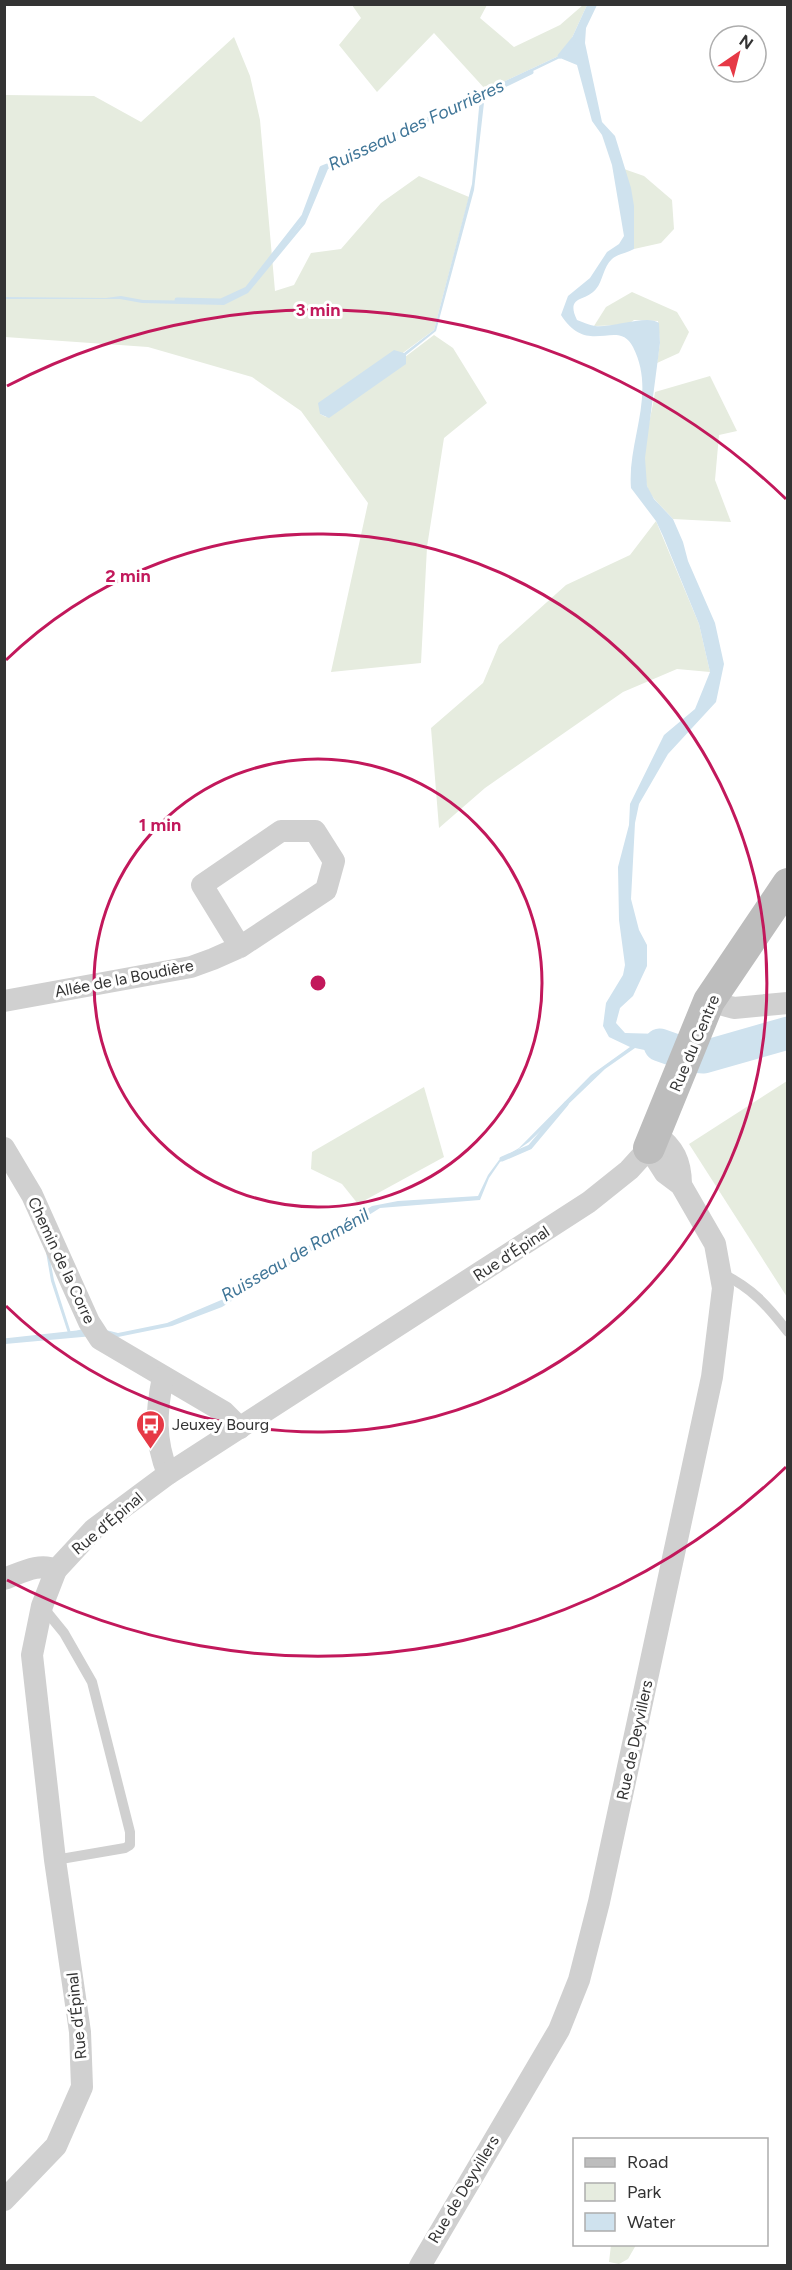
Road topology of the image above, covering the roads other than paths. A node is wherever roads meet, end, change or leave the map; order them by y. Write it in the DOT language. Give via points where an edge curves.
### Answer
graph roads {
  1 [pos="788,884"];
  2 [pos="240,947"];
  3 [pos="4,1001"];
  4 [pos="709,1001"];
  5 [pos="788,1003"];
  6 [pos="652,1141"];
  7 [pos="4,1148"];
  8 [pos="720,1273"];
  9 [pos="788,1332"];
  10 [pos="163,1377"];
  11 [pos="240,1428"];
  12 [pos="168,1474"];
  13 [pos="56,1570"];
  14 [pos="4,1579"];
  15 [pos="42,1606"];
  16 [pos="55,1860"];
  17 [pos="4,2200"];
  18 [pos="420,2265"];
  1 -- 4 [label="street, Rue du Centre"];
  2 -- 2 [label="street, Allée de la Boudière" via="326,890 334,861 315,831 281,831 202,885"];
  2 -- 3 [label="street, Allée de la Boudière" via="191,967"];
  4 -- 5 [label="street" via="734,1008"];
  4 -- 6 [label="street, Rue du Centre"];
  6 -- 8 [label="street, Rue de Deyvillers" via="674,1151 681,1185 715,1244"];
  6 -- 11 [label="street, Rue d’Épinal" via="629,1170 589,1202"];
  7 -- 10 [label="street, Chemin de la Corre" via="32,1195 95,1331"];
  8 -- 9 [label="lane" via="745,1285"];
  8 -- 18 [label="street, Rue de Deyvillers" via="723,1288 712,1377 579,1980 559,2030"];
  10 -- 11 [label="street, Chemin de la Corre" via="224,1412"];
  10 -- 12 [label="street" via="156,1412 160,1450"];
  11 -- 12 [label="street, Rue d’Épinal"];
  12 -- 13 [label="street, Rue d’Épinal" via="94,1529"];
  13 -- 14 [label="street" via="38,1566"];
  13 -- 15 [label="street, Rue d’Épinal"];
  15 -- 16 [label="street, Rue d’Épinal" via="32,1655"];
  15 -- 16 [label="lane" via="64,1633 92,1682 130,1832 130,1845 125,1848"];
  16 -- 17 [label="street, Rue d’Épinal" via="80,2032 82,2087 56,2146"];
}
